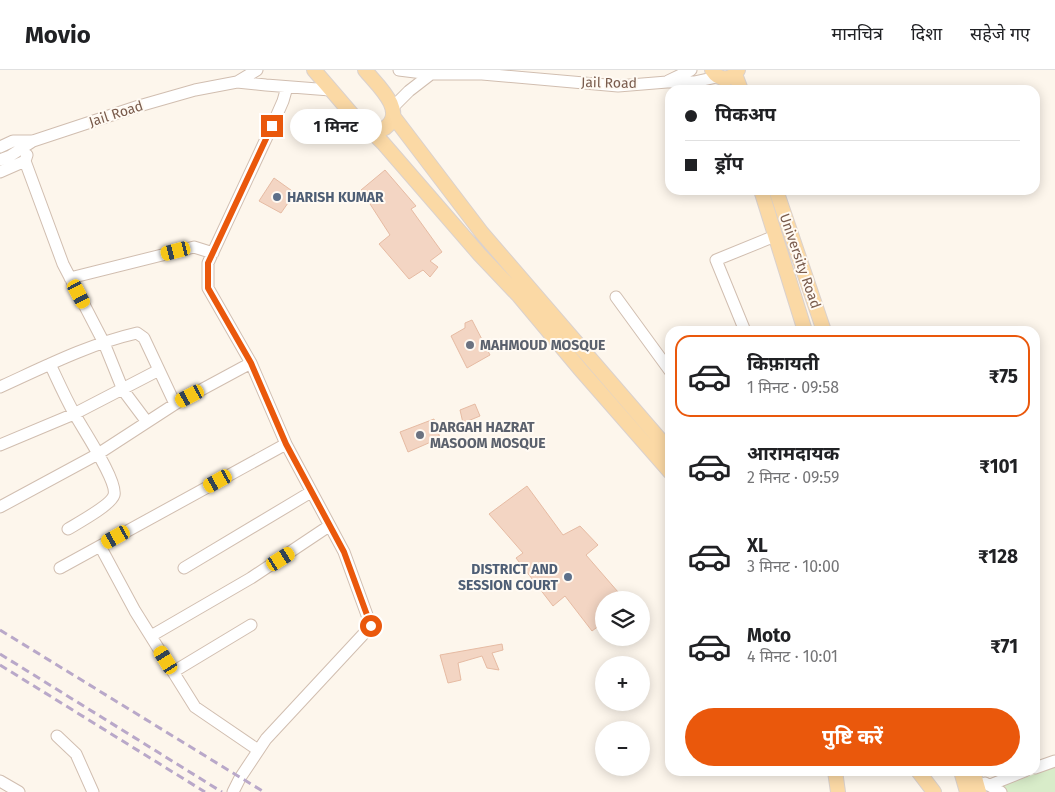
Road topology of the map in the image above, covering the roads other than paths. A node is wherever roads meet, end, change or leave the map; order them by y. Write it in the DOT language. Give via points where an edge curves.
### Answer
graph roads {
  1 [pos="314,70"];
  2 [pos="365,70"];
  3 [pos="398,70"];
  4 [pos="691,70"];
  5 [pos="251,71"];
  6 [pos="431,74"];
  7 [pos="725,77"];
  8 [pos="237,82"];
  9 [pos="667,82"];
  10 [pos="735,85"];
  11 [pos="286,87"];
  12 [pos="330,90"];
  13 [pos="393,112"];
  14 [pos="372,132"];
  15 [pos="33,141"];
  16 [pos="0,147"];
  17 [pos="5,158"];
  18 [pos="25,160"];
  19 [pos="0,172"];
  20 [pos="763,195"];
  21 [pos="778,195"];
  22 [pos="775,236"];
  23 [pos="213,253"];
  24 [pos="70,278"];
  25 [pos="616,297"];
  26 [pos="743,326"];
  27 [pos="802,326"];
  28 [pos="822,326"];
  29 [pos="104,343"];
  30 [pos="251,363"];
  31 [pos="50,364"];
  32 [pos="665,364"];
  33 [pos="159,370"];
  34 [pos="0,387"];
  35 [pos="123,390"];
  36 [pos="175,404"];
  37 [pos="74,414"];
  38 [pos="147,422"];
  39 [pos="286,444"];
  40 [pos="0,445"];
  41 [pos="665,445"];
  42 [pos="98,454"];
  43 [pos="665,466"];
  44 [pos="312,492"];
  45 [pos="0,507"];
  46 [pos="329,526"];
  47 [pos="68,529"];
  48 [pos="100,546"];
  49 [pos="60,568"];
  50 [pos="184,568"];
  51 [pos="251,625"];
  52 [pos="151,636"];
  53 [pos="173,672"];
  54 [pos="57,736"];
  55 [pos="258,750"];
  56 [pos="1055,761"];
  57 [pos="1040,766"];
  58 [pos="836,776"];
  59 [pos="922,776"];
  60 [pos="962,776"];
  61 [pos="975,776"];
  62 [pos="1013,776"];
  63 [pos="0,781"];
  64 [pos="985,788"];
  65 [pos="19,792"];
  66 [pos="93,792"];
  67 [pos="233,792"];
  68 [pos="838,792"];
  69 [pos="934,792"];
  70 [pos="967,792"];
  71 [pos="1001,792"];
  1 -- 12 [label="main road"];
  2 -- 13 [label="main road"];
  3 -- 6 [label="street, Jail Road"];
  4 -- 9 [label="street, Jail Road"];
  5 -- 8 [label="street, Jail Road"];
  6 -- 9 [label="street, Jail Road" via="482,74 618,86"];
  6 -- 13 [label="street" via="409,91"];
  7 -- 9 [label="street, Jail Road"];
  7 -- 10 [label="main road"];
  8 -- 11 [label="street, Jail Road"];
  8 -- 15 [label="street, Jail Road" via="139,106"];
  11 -- 12 [label="street, Jail Road"];
  11 -- 23 [label="street" via="283,101"];
  12 -- 14 [label="main road" via="363,127"];
  13 -- 14 [label="main road" via="389,125 381,131"];
  13 -- 41 [label="main road" via="482,233"];
  14 -- 43 [label="main road"];
  15 -- 16 [label="street" via="13,141"];
  15 -- 17 [label="street, Jail Road"];
  15 -- 18 [label="street"];
  18 -- 19 [label="street"];
  18 -- 24 [label="street"];
  20 -- 22 [label="main road, University Road"];
  21 -- 28 [label="main road, University Road"];
  22 -- 26 [label="street" via="716,260"];
  22 -- 27 [label="main road, University Road"];
  23 -- 24 [label="street" via="194,247"];
  23 -- 30 [label="street" via="208,263 208,288"];
  24 -- 29 [label="street"];
  25 -- 32 [label="street"];
  29 -- 31 [label="street"];
  29 -- 33 [label="street" via="137,333 144,338"];
  29 -- 35 [label="street"];
  30 -- 36 [label="street"];
  30 -- 39 [label="street"];
  31 -- 34 [label="street"];
  31 -- 37 [label="street"];
  33 -- 35 [label="street"];
  33 -- 36 [label="street"];
  35 -- 37 [label="street"];
  35 -- 38 [label="street"];
  36 -- 38 [label="street"];
  37 -- 40 [label="street"];
  37 -- 42 [label="street"];
  38 -- 42 [label="street"];
  39 -- 44 [label="street"];
  39 -- 48 [label="street"];
  42 -- 45 [label="street"];
  42 -- 47 [label="street" via="114,494 102,507"];
  44 -- 46 [label="street"];
  44 -- 50 [label="street"];
  46 -- 52 [label="street" via="251,578"];
  46 -- 55 [label="street" via="344,552 371,626"];
  48 -- 49 [label="street"];
  48 -- 52 [label="street"];
  51 -- 53 [label="street"];
  52 -- 53 [label="street"];
  53 -- 55 [label="street" via="195,707"];
  54 -- 66 [label="street" via="76,754"];
  55 -- 67 [label="street"];
  56 -- 57 [label="street"];
  58 -- 68 [label="main road"];
  59 -- 69 [label="main road"];
  60 -- 70 [label="main road"];
  61 -- 64 [label="main road"];
  62 -- 64 [label="street"];
  63 -- 65 [label="street"];
  64 -- 71 [label="street"];
}
